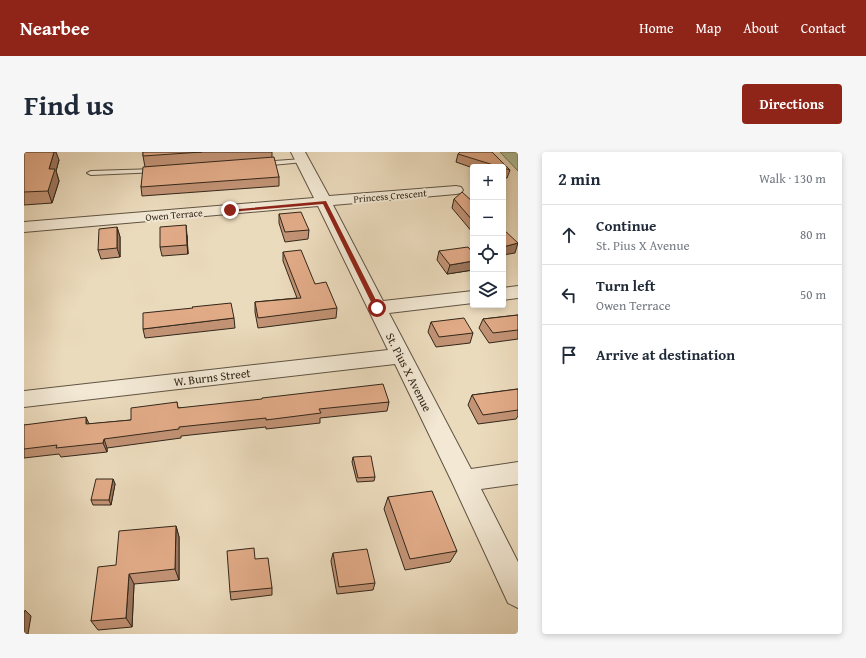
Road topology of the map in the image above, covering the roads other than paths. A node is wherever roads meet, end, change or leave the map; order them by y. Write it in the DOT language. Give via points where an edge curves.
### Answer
graph roads {
  1 [pos="300,156"];
  2 [pos="252,164"];
  3 [pos="164,171"];
  4 [pos="91,173"];
  5 [pos="456,190"];
  6 [pos="324,202"];
  7 [pos="24,226"];
  8 [pos="518,292"];
  9 [pos="506,294"];
  10 [pos="470,297"];
  11 [pos="377,308"];
  12 [pos="400,356"];
  13 [pos="24,399"];
  14 [pos="518,473"];
  15 [pos="464,481"];
  16 [pos="518,594"];
  1 -- 2 [label="lane"];
  1 -- 6 [label="street, St. Pius X Avenue"];
  3 -- 4 [label="lane"];
  5 -- 6 [label="street, Princess Crescent"];
  6 -- 7 [label="street, Owen Terrace"];
  6 -- 11 [label="street, St. Pius X Avenue"];
  8 -- 9 [label="street"];
  10 -- 11 [label="street"];
  11 -- 12 [label="street, St. Pius X Avenue"];
  12 -- 13 [label="street, W. Burns Street"];
  12 -- 15 [label="street, St. Pius X Avenue"];
  14 -- 15 [label="street"];
  15 -- 16 [label="street, St. Pius X Avenue"];
}
